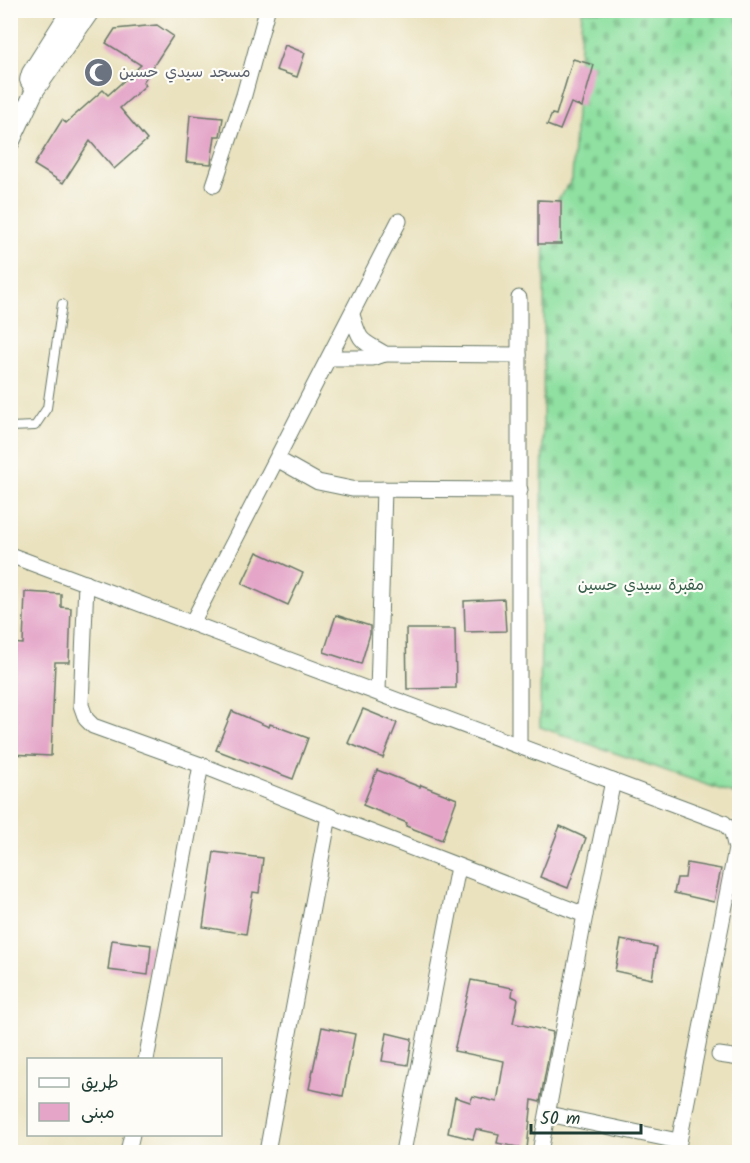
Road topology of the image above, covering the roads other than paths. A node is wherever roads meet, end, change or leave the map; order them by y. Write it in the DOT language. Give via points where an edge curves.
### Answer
graph roads {
  1 [pos="71,10"];
  2 [pos="91,10"];
  3 [pos="267,10"];
  4 [pos="35,90"];
  5 [pos="10,143"];
  6 [pos="214,185"];
  7 [pos="399,220"];
  8 [pos="519,298"];
  9 [pos="62,304"];
  10 [pos="352,315"];
  11 [pos="385,354"];
  12 [pos="519,355"];
  13 [pos="329,358"];
  14 [pos="10,427"];
  15 [pos="277,459"];
  16 [pos="384,489"];
  17 [pos="520,490"];
  18 [pos="10,555"];
  19 [pos="86,583"];
  20 [pos="192,622"];
  21 [pos="378,692"];
  22 [pos="519,745"];
  23 [pos="201,765"];
  24 [pos="613,781"];
  25 [pos="329,816"];
  26 [pos="458,867"];
  27 [pos="585,915"];
  28 [pos="719,1055"];
  29 [pos="146,1058"];
  30 [pos="740,1058"];
  31 [pos="548,1114"];
  32 [pos="132,1136"];
  33 [pos="678,1147"];
  34 [pos="128,1152"];
  35 [pos="267,1152"];
  36 [pos="403,1152"];
  37 [pos="540,1152"];
  1 -- 4 [label="street" via="31,73 29,80"];
  2 -- 4 [label="street"];
  3 -- 6 [label="street"];
  4 -- 5 [label="street"];
  7 -- 10 [label="street"];
  8 -- 12 [label="street"];
  9 -- 14 [label="lane" via="47,408 35,426"];
  10 -- 11 [label="street" via="362,341"];
  10 -- 13 [label="street"];
  11 -- 12 [label="street"];
  11 -- 13 [label="street" via="373,358"];
  12 -- 17 [label="street"];
  13 -- 15 [label="street"];
  15 -- 16 [label="street" via="335,486"];
  15 -- 20 [label="street"];
  16 -- 17 [label="street"];
  16 -- 21 [label="street"];
  17 -- 22 [label="street"];
  18 -- 19 [label="street"];
  19 -- 20 [label="street"];
  19 -- 23 [label="street" via="81,705 86,719 102,731"];
  20 -- 21 [label="street"];
  21 -- 22 [label="street"];
  22 -- 24 [label="street"];
  23 -- 25 [label="street"];
  23 -- 29 [label="street"];
  24 -- 27 [label="street"];
  24 -- 33 [label="street" via="719,820 729,827 736,843"];
  25 -- 26 [label="street"];
  25 -- 35 [label="street"];
  26 -- 27 [label="street"];
  26 -- 36 [label="street"];
  27 -- 31 [label="street"];
  28 -- 30 [label="street"];
  31 -- 33 [label="street"];
  31 -- 37 [label="street"];
  32 -- 34 [label="street"];
}
